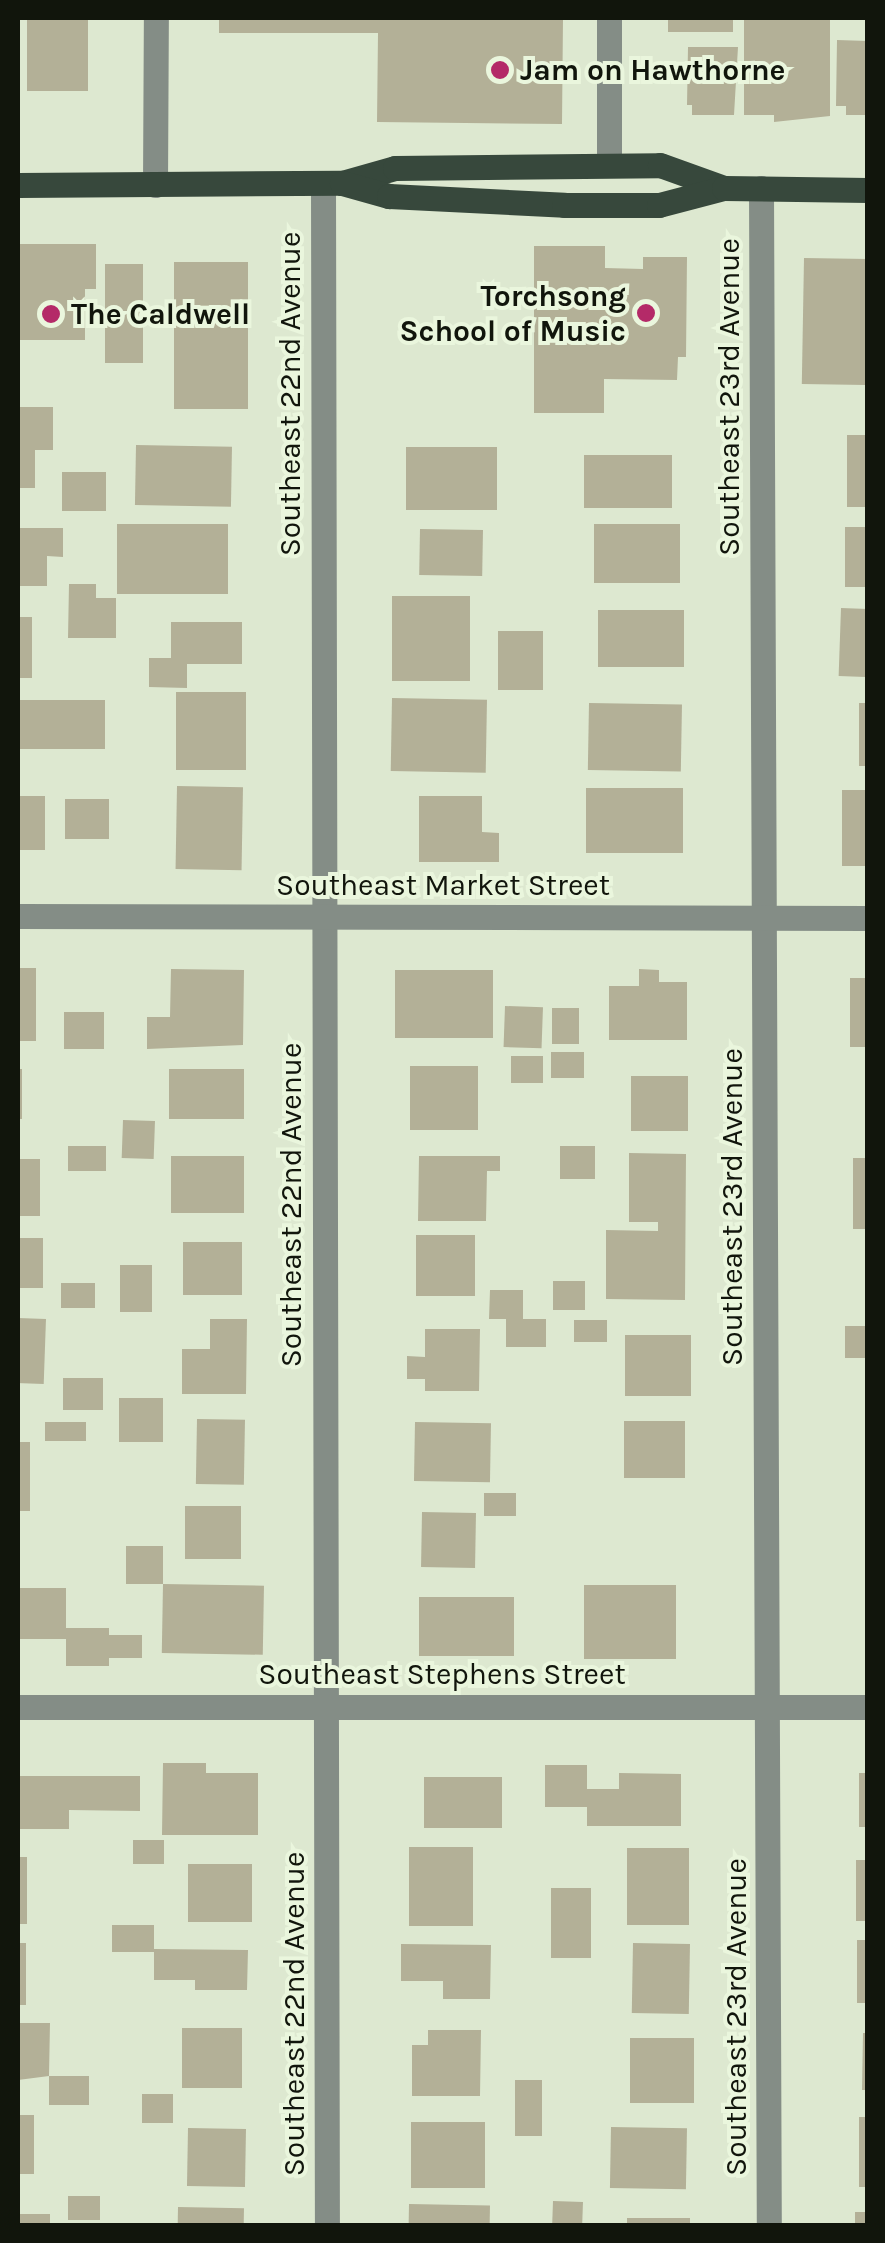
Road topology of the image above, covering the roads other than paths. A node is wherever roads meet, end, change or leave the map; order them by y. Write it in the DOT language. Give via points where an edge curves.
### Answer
graph roads {
  1 [pos="156,18"];
  2 [pos="609,18"];
  3 [pos="609,165"];
  4 [pos="332,183"];
  5 [pos="18,185"];
  6 [pos="155,185"];
  7 [pos="724,188"];
  8 [pos="761,188"];
  9 [pos="868,190"];
  10 [pos="18,916"];
  11 [pos="321,917"];
  12 [pos="763,918"];
  13 [pos="868,918"];
  14 [pos="326,1706"];
  15 [pos="768,1706"];
  16 [pos="18,1707"];
  17 [pos="868,1707"];
  18 [pos="327,2226"];
  19 [pos="769,2226"];
  1 -- 6 [label="street"];
  2 -- 3 [label="street"];
  3 -- 4 [label="main road" via="395,168"];
  3 -- 7 [label="main road" via="660,166"];
  4 -- 6 [label="main road"];
  4 -- 7 [label="main road" via="389,196 564,204 659,204"];
  4 -- 11 [label="street, Southeast 22nd Avenue"];
  5 -- 6 [label="main road"];
  7 -- 8 [label="main road"];
  8 -- 9 [label="main road"];
  8 -- 12 [label="street, Southeast 23rd Avenue"];
  10 -- 11 [label="street, Southeast Market Street"];
  11 -- 12 [label="street, Southeast Market Street"];
  11 -- 14 [label="street, Southeast 22nd Avenue"];
  12 -- 13 [label="street, Southeast Market Street"];
  12 -- 15 [label="street, Southeast 23rd Avenue"];
  14 -- 15 [label="street, Southeast Stephens Street"];
  14 -- 16 [label="street, Southeast Stephens Street"];
  14 -- 18 [label="street, Southeast 22nd Avenue"];
  15 -- 17 [label="street, Southeast Stephens Street"];
  15 -- 19 [label="street, Southeast 23rd Avenue"];
}
